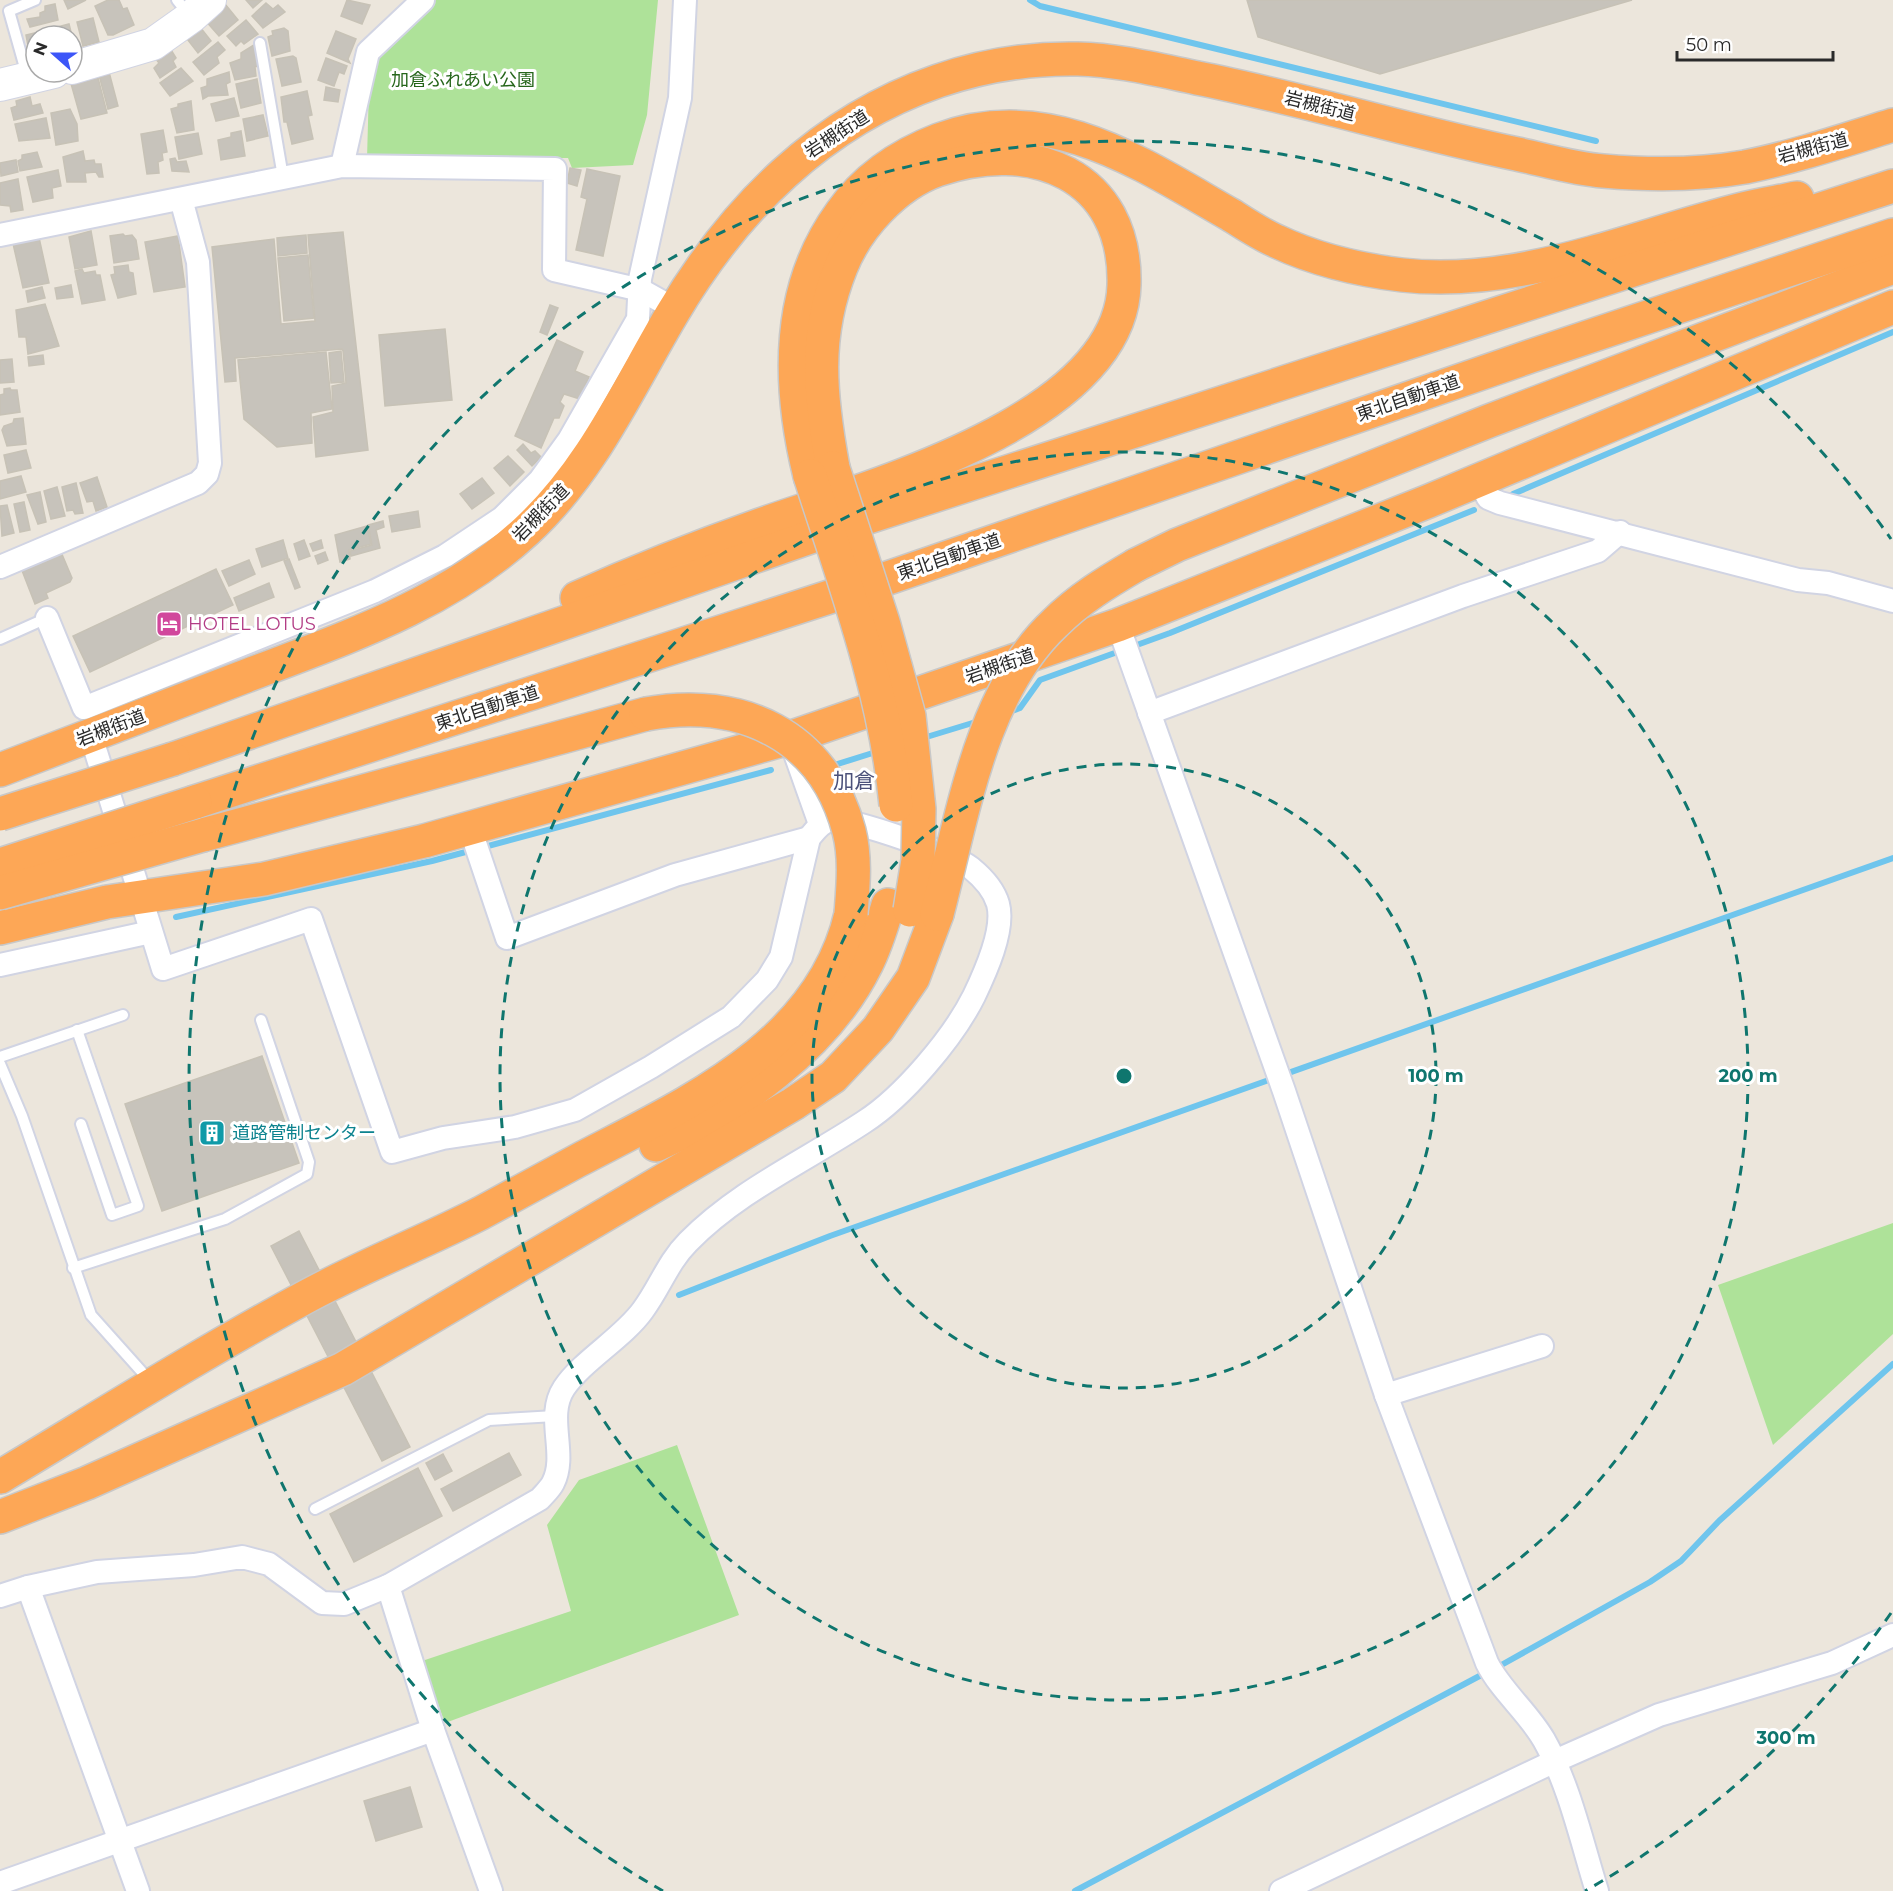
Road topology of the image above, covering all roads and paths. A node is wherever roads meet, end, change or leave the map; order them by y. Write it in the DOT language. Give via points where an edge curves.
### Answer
graph roads {
  1 [pos="35,0"];
  2 [pos="423,0"];
  3 [pos="685,0"];
  4 [pos="192,6"];
  5 [pos="260,43"];
  6 [pos="84,64"];
  7 [pos="24,67"];
  8 [pos="1893,125"];
  9 [pos="342,166"];
  10 [pos="283,177"];
  11 [pos="1893,179"];
  12 [pos="1893,186"];
  13 [pos="181,199"];
  14 [pos="0,235"];
  15 [pos="1893,235"];
  16 [pos="1893,267"];
  17 [pos="641,290"];
  18 [pos="1893,307"];
  19 [pos="675,309"];
  20 [pos="822,472"];
  21 [pos="1478,479"];
  22 [pos="1620,532"];
  23 [pos="0,567"];
  24 [pos="1893,601"];
  25 [pos="47,618"];
  26 [pos="0,639"];
  27 [pos="1124,641"];
  28 [pos="398,680"];
  29 [pos="1149,713"];
  30 [pos="91,736"];
  31 [pos="789,738"];
  32 [pos="0,770"];
  33 [pos="0,814"];
  34 [pos="470,828"];
  35 [pos="815,831"];
  36 [pos="0,865"];
  37 [pos="0,893"];
  38 [pos="140,897"];
  39 [pos="912,910"];
  40 [pos="0,928"];
  41 [pos="151,932"];
  42 [pos="0,965"];
  43 [pos="123,1015"];
  44 [pos="261,1020"];
  45 [pos="77,1030"];
  46 [pos="0,1056"];
  47 [pos="0,1064"];
  48 [pos="81,1124"];
  49 [pos="481,1213"];
  50 [pos="74,1268"];
  51 [pos="1542,1346"];
  52 [pos="152,1383"];
  53 [pos="1386,1395"];
  54 [pos="555,1416"];
  55 [pos="58,1443"];
  56 [pos="0,1467"];
  57 [pos="0,1477"];
  58 [pos="87,1483"];
  59 [pos="315,1509"];
  60 [pos="0,1517"];
  61 [pos="0,1533"];
  62 [pos="388,1586"];
  63 [pos="28,1587"];
  64 [pos="0,1596"];
  65 [pos="1893,1635"];
  66 [pos="433,1730"];
  67 [pos="1555,1761"];
  68 [pos="120,1840"];
  69 [pos="0,1883"];
  70 [pos="1287,1890"];
  71 [pos="138,1891"];
  72 [pos="491,1891"];
  73 [pos="1598,1891"];
  1 -- 7 [label="lane" via="9,11"];
  2 -- 9 [label="street" via="368,52"];
  3 -- 17 [label="street" via="680,98 640,279"];
  4 -- 6 [label="street" via="153,44"];
  5 -- 10 [label="lane"];
  8 -- 19 [label="highway, 岩槻街道" via="1747,166 1680,174 1599,171 1126,63 1077,59 1028,62 938,81 853,120 812,147 743,213"];
  9 -- 10 [label="street"];
  9 -- 17 [label="street" via="555,169 554,270"];
  10 -- 13 [label="street"];
  11 -- 20 [label="highway" via="1739,210 1533,268 1452,276 1403,275 1356,267 1276,241 1135,160 1090,140 1050,129 957,133 922,146 865,184 834,222 806,280 798,315 794,371 799,430"];
  12 -- 28 [label="highway" via="865,518"];
  13 -- 14 [label="street"];
  13 -- 23 [label="street" via="198,262 210,463 207,474 198,483"];
  15 -- 36 [label="highway, 東北自動車道, bridge" via="888,578"];
  16 -- 39 [label="highway, bridge" via="1177,545 1092,591 1053,624 1004,692 977,764"];
  17 -- 19 [label="street"];
  17 -- 25 [label="street" via="638,319 569,440 540,480 502,518 446,556 375,591 84,708"];
  18 -- 21 [label="highway, 岩槻街道"];
  19 -- 30 [label="highway, 岩槻街道" via="599,443 575,477 527,530 472,575 379,625"];
  20 -- 28 [label="highway" via="824,416 819,368 825,319 841,266 866,223 898,192 935,170 973,161 1004,157 1041,161 1085,186 1111,216 1119,236 1125,261 1124,300 1116,329 1091,365 1030,414 950,457 654,563"];
  20 -- 39 [label="highway, bridge" via="874,676 892,765 896,857"];
  21 -- 22 [label="street" via="1488,498 1500,503"];
  21 -- 27 [label="highway, 岩槻街道"];
  22 -- 24 [label="street"];
  22 -- 29 [label="street" via="1598,551 1462,596"];
  25 -- 26 [label="lane"];
  27 -- 29 [label="street"];
  27 -- 31 [label="highway, 岩槻街道"];
  28 -- 33 [label="highway, bridge" via="173,759"];
  29 -- 53 [label="street" via="1278,1075"];
  30 -- 32 [label="highway, 岩槻街道"];
  30 -- 38 [label="street"];
  31 -- 34 [label="highway, 岩槻街道"];
  31 -- 35 [label="street"];
  34 -- 35 [label="street" via="507,938 675,875"];
  34 -- 38 [label="highway, 岩槻街道" via="264,879"];
  35 -- 41 [label="street" via="781,957 767,980 731,1017 575,1110 515,1127 443,1138 392,1152 311,919 163,969"];
  35 -- 54 [label="street" via="831,820 862,825 969,867 989,885 999,905 996,944 973,998 914,1078 867,1121 723,1209 687,1242 643,1310 564,1389"];
  37 -- 49 [label="highway, bridge" via="646,714 713,710 755,720 778,731 813,760 837,796 850,833 854,883 850,914 833,964 788,1027 727,1079"];
  38 -- 40 [label="highway, 岩槻街道"];
  38 -- 41 [label="street"];
  39 -- 49 [label="highway" via="805,1046 740,1100 671,1138 586,1175"];
  39 -- 58 [label="highway" via="913,978 878,1029 833,1077 343,1369"];
  41 -- 42 [label="street"];
  43 -- 45 [label="lane"];
  44 -- 50 [label="lane" via="309,1162 307,1174 225,1219"];
  45 -- 46 [label="lane"];
  45 -- 48 [label="lane" via="138,1206 112,1215"];
  47 -- 50 [label="lane"];
  49 -- 52 [label="highway" via="304,1298"];
  50 -- 52 [label="lane" via="91,1315"];
  51 -- 53 [label="street"];
  52 -- 55 [label="highway"];
  53 -- 67 [label="street" via="1490,1669 1543,1737"];
  54 -- 59 [label="lane" via="489,1420"];
  54 -- 62 [label="street" via="554,1482 540,1499"];
  55 -- 56 [label="highway"];
  55 -- 57 [label="highway"];
  58 -- 60 [label="highway"];
  58 -- 61 [label="highway"];
  62 -- 63 [label="street" via="344,1604 322,1603 269,1564 242,1557 194,1565 97,1572"];
  62 -- 66 [label="street"];
  63 -- 64 [label="street"];
  63 -- 68 [label="street"];
  65 -- 67 [label="street" via="1832,1663 1659,1715"];
  66 -- 68 [label="street"];
  66 -- 72 [label="street"];
  67 -- 70 [label="street"];
  67 -- 73 [label="street"];
  68 -- 69 [label="street"];
  68 -- 71 [label="street"];
}
